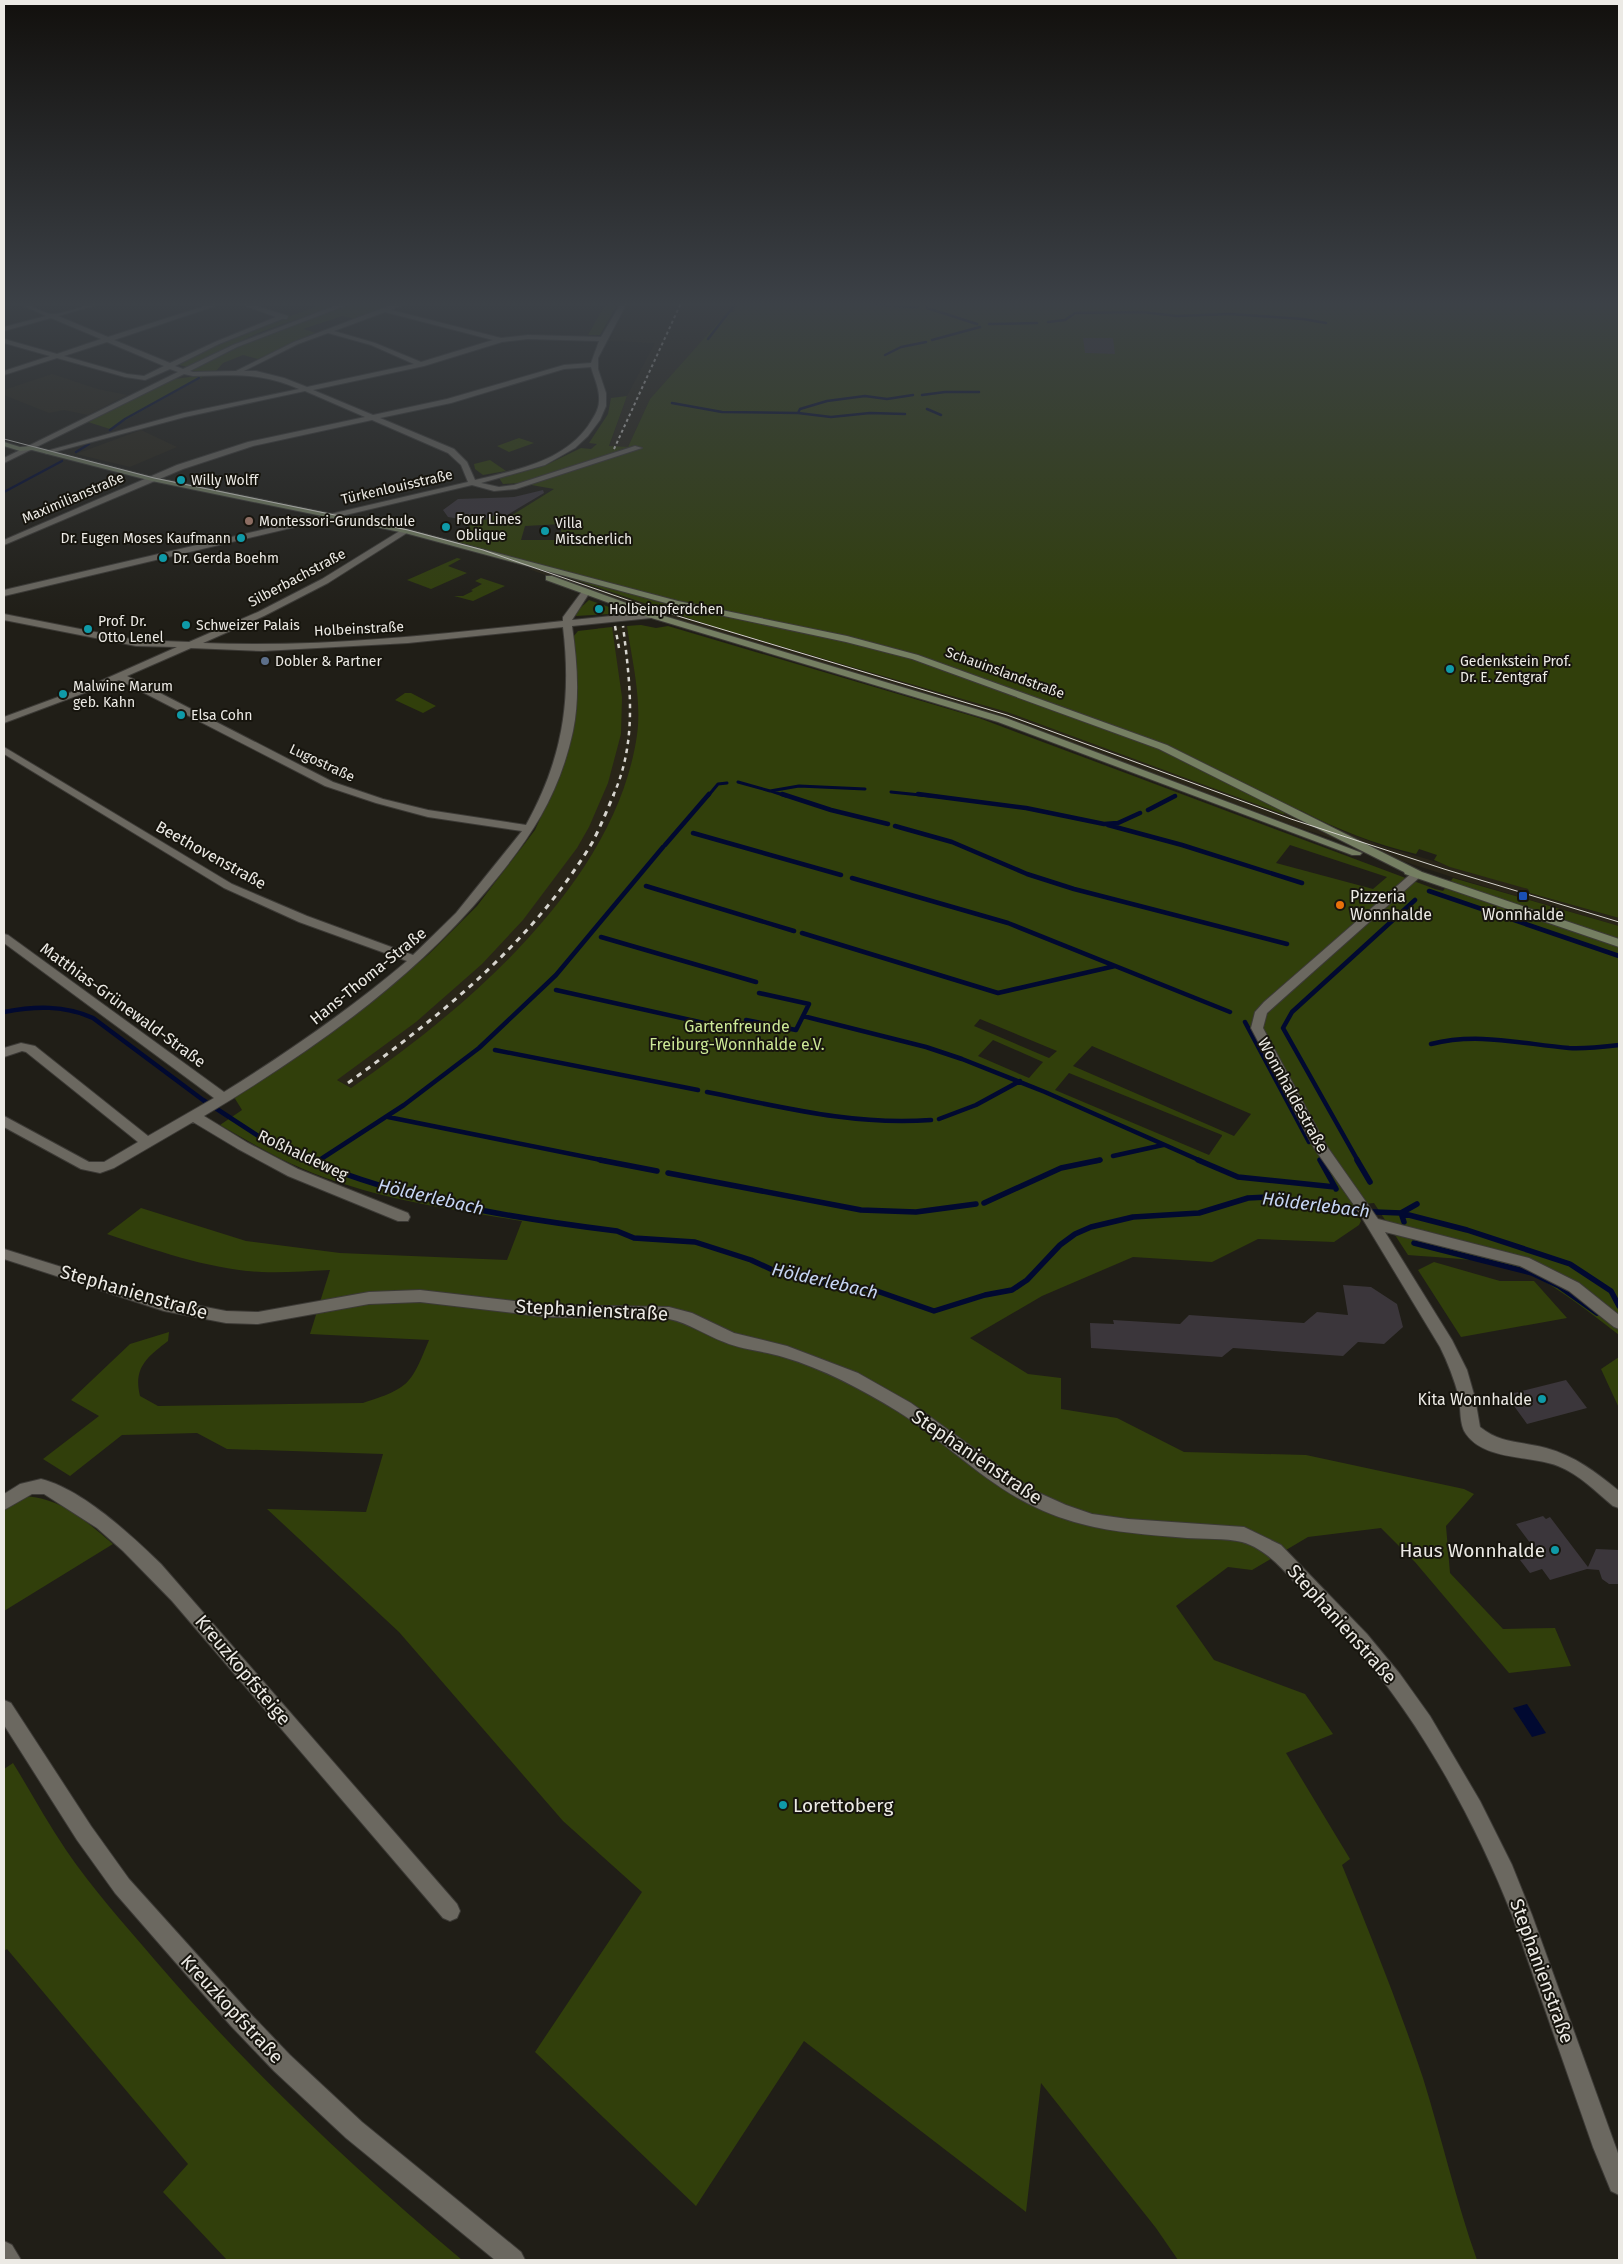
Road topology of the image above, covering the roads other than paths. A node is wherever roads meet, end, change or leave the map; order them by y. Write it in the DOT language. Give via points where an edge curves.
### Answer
graph roads {
  1 [pos="111,409"];
  2 [pos="217,409"];
  3 [pos="353,409"];
  4 [pos="409,409"];
  5 [pos="602,409"];
  6 [pos="373,417"];
  7 [pos="4,435"];
  8 [pos="4,444"];
  9 [pos="32,448"];
  10 [pos="638,448"];
  11 [pos="47,452"];
  12 [pos="4,461"];
  13 [pos="152,479"];
  14 [pos="473,483"];
  15 [pos="327,516"];
  16 [pos="406,531"];
  17 [pos="4,543"];
  18 [pos="507,560"];
  19 [pos="586,592"];
  20 [pos="4,593"];
  21 [pos="651,615"];
  22 [pos="4,617"];
  23 [pos="567,623"];
  24 [pos="136,642"];
  25 [pos="189,645"];
  26 [pos="138,667"];
  27 [pos="119,676"];
  28 [pos="4,720"];
  29 [pos="4,750"];
  30 [pos="1294,813"];
  31 [pos="1267,820"];
  32 [pos="529,830"];
  33 [pos="1417,874"];
  34 [pos="4,938"];
  35 [pos="1619,943"];
  36 [pos="416,960"];
  37 [pos="4,1054"];
  38 [pos="221,1100"];
  39 [pos="199,1113"];
  40 [pos="4,1121"];
  41 [pos="148,1143"];
  42 [pos="403,1217"];
  43 [pos="1371,1222"];
  44 [pos="4,1254"];
  45 [pos="1619,1323"];
  46 [pos="1619,1501"];
  47 [pos="4,1503"];
  48 [pos="4,1709"];
  49 [pos="450,1911"];
  50 [pos="1619,2183"];
  51 [pos="4,2253"];
  52 [pos="9,2260"];
  53 [pos="513,2260"];
  1 -- 9 [label="street"];
  2 -- 11 [label="street"];
  3 -- 6 [label="street"];
  4 -- 6 [label="street, Maximilianstraße"];
  5 -- 14 [label="street, Türkenlouisstraße" via="590,431 566,452 533,466"];
  6 -- 13 [label="street, Maximilianstraße" via="251,444"];
  6 -- 14 [label="street" via="451,451 464,464"];
  7 -- 9 [label="main road" via="30,443"];
  8 -- 9 [label="main road" via="20,449"];
  9 -- 11 [label="main road"];
  9 -- 12 [label="street"];
  10 -- 14 [label="street" via="508,489 492,489"];
  11 -- 13 [label="main road"];
  13 -- 15 [label="main road"];
  13 -- 17 [label="street, Maximilianstraße"];
  14 -- 15 [label="street, Türkenlouisstraße"];
  15 -- 16 [label="main road"];
  15 -- 20 [label="street, Türkenlouisstraße"];
  16 -- 18 [label="main road"];
  16 -- 25 [label="street, Silberbachstraße" via="324,581 261,614"];
  18 -- 19 [label="main road, Schauinslandstraße"];
  18 -- 30 [label="main road, Schauinslandstraße" via="676,603 916,657 1163,747"];
  19 -- 21 [label="main road, Schauinslandstraße"];
  19 -- 23 [label="street"];
  21 -- 23 [label="street, Holbeinstraße"];
  21 -- 31 [label="main road, Schauinslandstraße" via="984,714"];
  22 -- 24 [label="street, Holbeinstraße"];
  23 -- 25 [label="street, Holbeinstraße" via="371,643 263,648"];
  23 -- 32 [label="street, Hans-Thoma-Straße" via="572,700 568,730 552,782"];
  24 -- 25 [label="street, Holbeinstraße"];
  24 -- 26 [label="street" via="140,655"];
  25 -- 26 [label="street, Silberbachstraße"];
  26 -- 27 [label="street, Silberbachstraße"];
  27 -- 28 [label="street, Silberbachstraße"];
  27 -- 32 [label="street, Lugostraße" via="329,784 418,813"];
  29 -- 36 [label="street, Beethovenstraße" via="228,886 303,919"];
  30 -- 31 [label="main road" via="1288,821"];
  30 -- 33 [label="main road, Schauinslandstraße"];
  31 -- 33 [label="main road, Schauinslandstraße"];
  32 -- 36 [label="street, Hans-Thoma-Straße" via="473,904"];
  33 -- 35 [label="main road, Schauinslandstraße"];
  33 -- 43 [label="street, Wonnhaldestraße" via="1268,1005 1258,1020 1260,1035 1301,1114"];
  34 -- 38 [label="street, Matthias-Grünewald-Straße"];
  36 -- 38 [label="street, Hans-Thoma-Straße" via="318,1038"];
  37 -- 41 [label="street" via="21,1047 30,1049"];
  38 -- 39 [label="street"];
  39 -- 41 [label="street"];
  39 -- 42 [label="street, Roßhaldeweg" via="229,1139 285,1169"];
  40 -- 41 [label="street" via="92,1168 109,1166"];
  43 -- 45 [label="street" via="1524,1262 1574,1287"];
  43 -- 46 [label="street, Wonnhaldestraße" via="1446,1344 1467,1398 1472,1430 1485,1441 1499,1446 1565,1461 1583,1471"];
  44 -- 50 [label="street, Stephanienstraße" via="164,1305 226,1316 258,1318 396,1296 588,1314 669,1312 699,1322 730,1338 821,1364 852,1377 905,1408 1009,1483 1061,1511 1092,1521 1244,1534 1260,1541 1275,1550 1361,1640 1394,1680 1424,1722 1473,1808 1522,1915"];
  47 -- 49 [label="street, Kreuzkopfsteige" via="29,1488 49,1488 105,1524 145,1560 192,1610"];
  48 -- 53 [label="street, Kreuzkopfstraße" via="84,1834 122,1886 240,2018 282,2063 354,2130"];
  51 -- 52 [label="street"];
}
